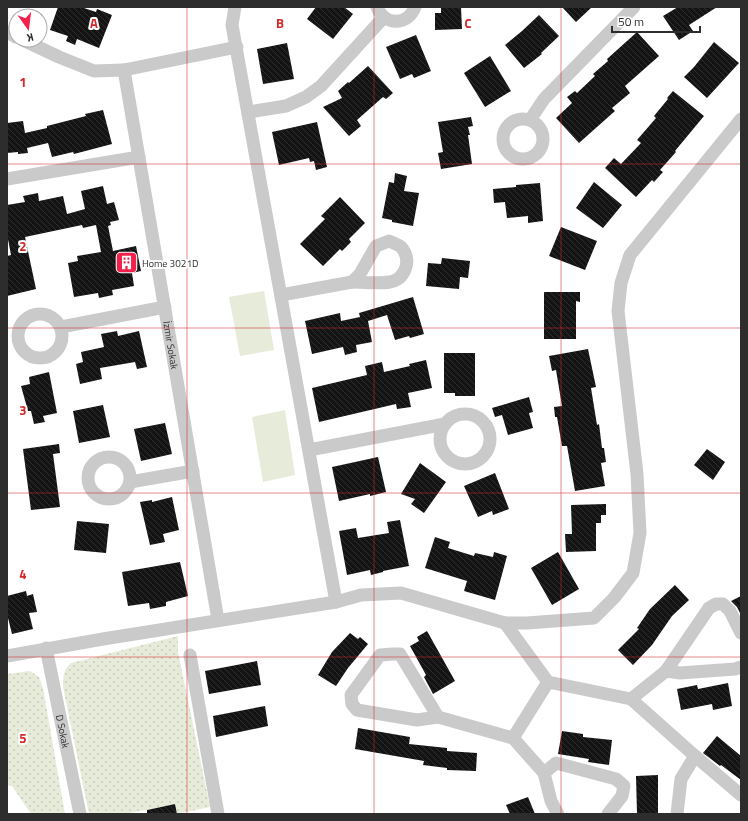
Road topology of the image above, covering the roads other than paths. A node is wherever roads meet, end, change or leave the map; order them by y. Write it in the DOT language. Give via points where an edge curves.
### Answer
graph roads {
  1 [pos="235,7"];
  2 [pos="415,7"];
  3 [pos="634,7"];
  4 [pos="380,12"];
  5 [pos="237,47"];
  6 [pos="40,48"];
  7 [pos="124,70"];
  8 [pos="248,112"];
  9 [pos="741,119"];
  10 [pos="530,120"];
  11 [pos="139,157"];
  12 [pos="7,179"];
  13 [pos="352,282"];
  14 [pos="281,295"];
  15 [pos="165,307"];
  16 [pos="61,327"];
  17 [pos="445,424"];
  18 [pos="309,450"];
  19 [pos="193,471"];
  20 [pos="130,482"];
  21 [pos="336,602"];
  22 [pos="218,620"];
  23 [pos="505,622"];
  24 [pos="741,633"];
  25 [pos="46,648"];
  26 [pos="190,655"];
  27 [pos="7,656"];
  28 [pos="741,666"];
  29 [pos="666,671"];
  30 [pos="548,682"];
  31 [pos="631,699"];
  32 [pos="438,716"];
  33 [pos="513,738"];
  34 [pos="695,756"];
  35 [pos="544,773"];
  36 [pos="741,795"];
  37 [pos="80,814"];
  38 [pos="218,814"];
  39 [pos="558,814"];
  40 [pos="608,814"];
  41 [pos="677,814"];
  1 -- 5 [label="street" via="232,25"];
  2 -- 4 [label="street" via="411,15 399,22 390,21"];
  3 -- 10 [label="street" via="544,99"];
  4 -- 8 [label="street" via="321,86 306,97 286,106"];
  5 -- 7 [label="street"];
  5 -- 8 [label="street"];
  6 -- 7 [label="street" via="94,71"];
  7 -- 11 [label="street, İzmir Sokak"];
  8 -- 14 [label="street"];
  9 -- 23 [label="street" via="630,255 621,283 618,311 637,474 640,533 633,573 614,598 594,618"];
  11 -- 12 [label="street"];
  11 -- 15 [label="street, İzmir Sokak"];
  13 -- 14 [label="street"];
  14 -- 18 [label="street"];
  15 -- 16 [label="street"];
  15 -- 19 [label="street, İzmir Sokak"];
  17 -- 18 [label="street"];
  18 -- 21 [label="street"];
  19 -- 20 [label="street"];
  19 -- 22 [label="street, İzmir Sokak"];
  21 -- 22 [label="street"];
  21 -- 23 [label="street" via="361,595 401,593"];
  22 -- 25 [label="street"];
  23 -- 30 [label="street"];
  24 -- 29 [label="street" via="730,611 723,604 716,604 709,608"];
  25 -- 27 [label="street"];
  25 -- 37 [label="street, D Sokak"];
  26 -- 38 [label="street"];
  28 -- 29 [label="street" via="734,670 680,673"];
  29 -- 31 [label="street"];
  30 -- 31 [label="street"];
  30 -- 33 [label="street"];
  31 -- 34 [label="street"];
  32 -- 32 [label="street" via="400,654 380,655 351,695 352,704 357,710 416,720"];
  32 -- 33 [label="street"];
  33 -- 35 [label="street"];
  34 -- 36 [label="street"];
  34 -- 41 [label="street" via="681,779"];
  35 -- 39 [label="street" via="551,801"];
  35 -- 40 [label="street" via="556,763 616,779 624,786 622,796"];
}
